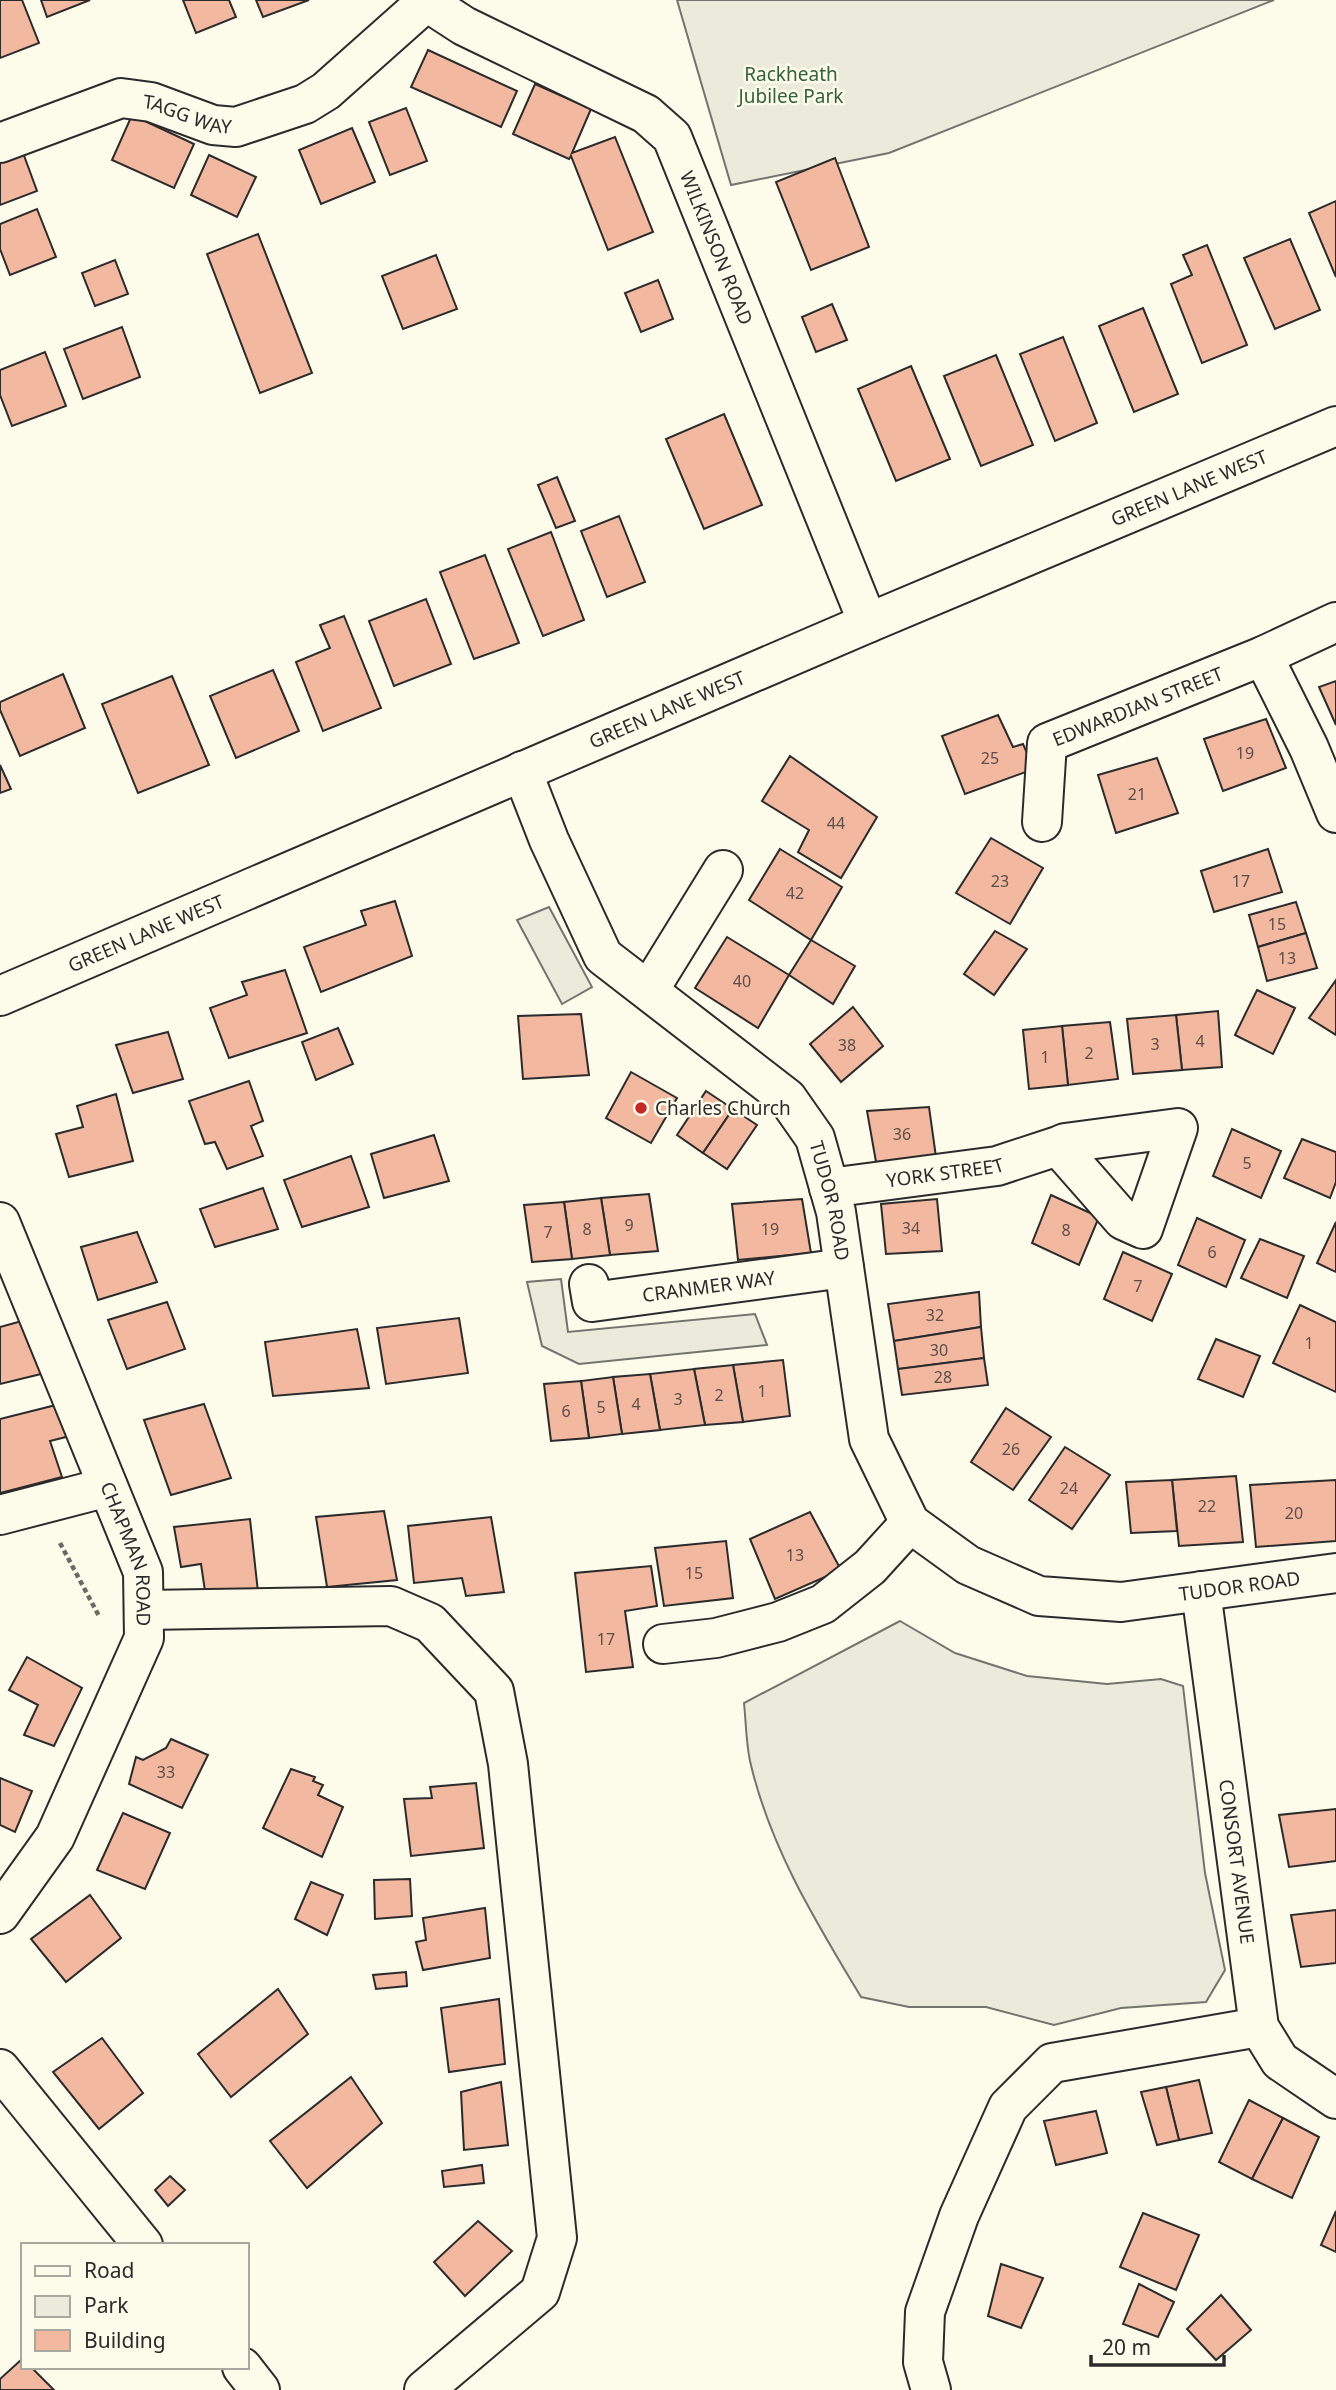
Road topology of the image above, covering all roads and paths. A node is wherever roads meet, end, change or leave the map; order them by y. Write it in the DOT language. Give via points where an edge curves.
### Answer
graph roads {
  1 [pos="425,1"];
  2 [pos="0,143"];
  3 [pos="1336,426"];
  4 [pos="1336,622"];
  5 [pos="867,623"];
  6 [pos="1262,656"];
  7 [pos="522,771"];
  8 [pos="1336,813"];
  9 [pos="1042,822"];
  10 [pos="723,870"];
  11 [pos="649,990"];
  12 [pos="0,996"];
  13 [pos="1058,1146"];
  14 [pos="829,1188"];
  15 [pos="0,1222"];
  16 [pos="844,1268"];
  17 [pos="589,1284"];
  18 [pos="108,1487"];
  19 [pos="40,1505"];
  20 [pos="0,1515"];
  21 [pos="910,1523"];
  22 [pos="1336,1573"];
  23 [pos="1201,1591"];
  24 [pos="144,1610"];
  25 [pos="663,1644"];
  26 [pos="129,1672"];
  27 [pos="0,1914"];
  28 [pos="1259,2027"];
  29 [pos="0,2069"];
  30 [pos="1336,2099"];
  31 [pos="141,2243"];
  32 [pos="244,2369"];
  33 [pos="260,2390"];
  34 [pos="424,2390"];
  35 [pos="931,2390"];
  1 -- 2 [label="street, TAGG WAY" via="305,104 236,127 121,98"];
  1 -- 5 [label="street, WILKINSON ROAD" via="464,26 646,114 672,138"];
  3 -- 5 [label="street, GREEN LANE WEST"];
  4 -- 6 [label="street, EDWARDIAN STREET"];
  5 -- 7 [label="street, GREEN LANE WEST"];
  6 -- 8 [label="street"];
  6 -- 9 [label="street, EDWARDIAN STREET" via="1046,743"];
  7 -- 11 [label="street, TUDOR ROAD" via="603,956"];
  7 -- 12 [label="street, GREEN LANE WEST"];
  10 -- 11 [label="street"];
  11 -- 14 [label="street, TUDOR ROAD" via="787,1098 815,1138"];
  13 -- 14 [label="street, YORK STREET" via="997,1166"];
  14 -- 16 [label="street, TUDOR ROAD"];
  15 -- 18 [label="street, CHAPMAN ROAD"];
  16 -- 17 [label="street, CRANMER WAY" via="592,1303"];
  16 -- 21 [label="street, TUDOR ROAD" via="869,1439"];
  18 -- 19 [label="street"];
  18 -- 24 [label="street, CHAPMAN ROAD" via="144,1572"];
  19 -- 20 [label="street"];
  19 -- 26 [label="path"];
  21 -- 23 [label="street, TUDOR ROAD" via="968,1565 1039,1597 1121,1602"];
  21 -- 25 [label="street" via="870,1567 823,1604 741,1632"];
  22 -- 23 [label="street, TUDOR ROAD"];
  23 -- 28 [label="street, CONSORT AVENUE"];
  24 -- 26 [label="street, CHAPMAN ROAD" via="144,1638"];
  24 -- 34 [label="street" via="391,1606 430,1623 494,1692 508,1764 557,2238 540,2292"];
  26 -- 27 [label="street, CHAPMAN ROAD" via="55,1837"];
  28 -- 30 [label="street, CONSORT AVENUE" via="1280,2061"];
  28 -- 35 [label="street" via="1052,2063 1008,2107 959,2216 925,2312 923,2362"];
  29 -- 31 [label="street"];
  32 -- 33 [label="street"];
}
